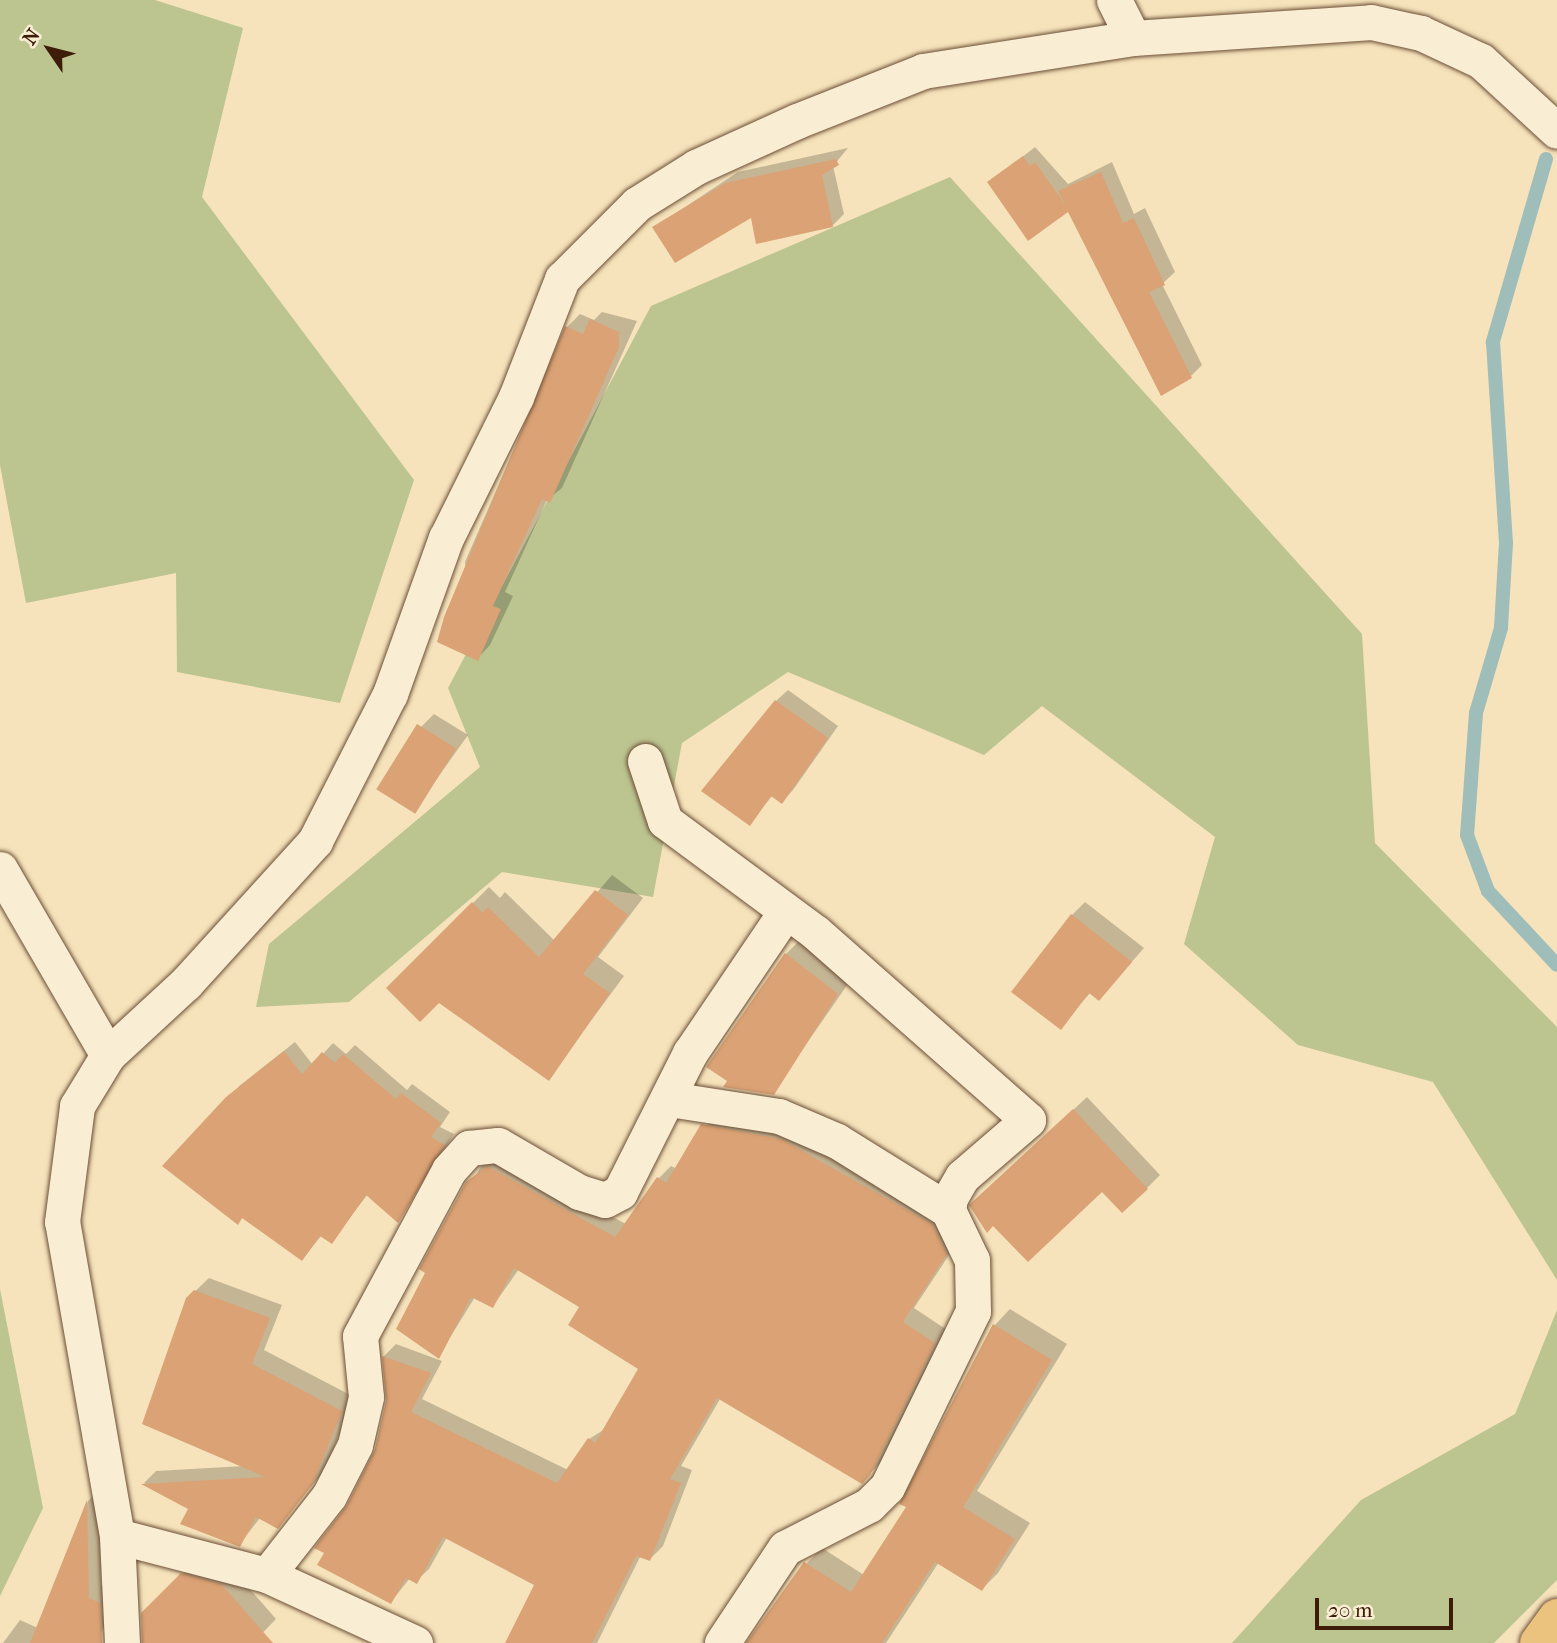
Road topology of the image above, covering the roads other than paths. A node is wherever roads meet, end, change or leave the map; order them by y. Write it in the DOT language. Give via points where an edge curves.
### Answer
graph roads {
  1 [pos="1114,0"];
  2 [pos="1133,38"];
  3 [pos="1557,131"];
  4 [pos="645,761"];
  5 [pos="0,869"];
  6 [pos="786,911"];
  7 [pos="108,1055"];
  8 [pos="669,1098"];
  9 [pos="948,1210"];
  10 [pos="117,1536"];
  11 [pos="267,1575"];
  12 [pos="1557,1618"];
  13 [pos="122,1643"];
  14 [pos="415,1643"];
  15 [pos="722,1643"];
  16 [pos="1539,1643"];
  1 -- 2 [label="street"];
  2 -- 3 [label="street" via="1371,22 1421,33 1481,61"];
  2 -- 7 [label="street" via="923,71 696,166 628,214 562,279 516,397 446,538 390,694 315,841 186,983"];
  4 -- 6 [label="street" via="665,821"];
  5 -- 7 [label="street"];
  6 -- 8 [label="street" via="690,1053"];
  6 -- 9 [label="street" via="976,1068 1028,1120 962,1177"];
  7 -- 10 [label="street" via="78,1107 62,1222"];
  8 -- 9 [label="street" via="779,1116 837,1140"];
  8 -- 11 [label="street" via="636,1171 605,1200 498,1145 469,1148 449,1170 360,1336 366,1397 355,1445 330,1496"];
  9 -- 15 [label="street" via="972,1260 973,1311 950,1366 887,1486 869,1504 785,1548"];
  10 -- 11 [label="street"];
  10 -- 13 [label="street"];
  11 -- 14 [label="street"];
  12 -- 16 [label="highway"];
}
